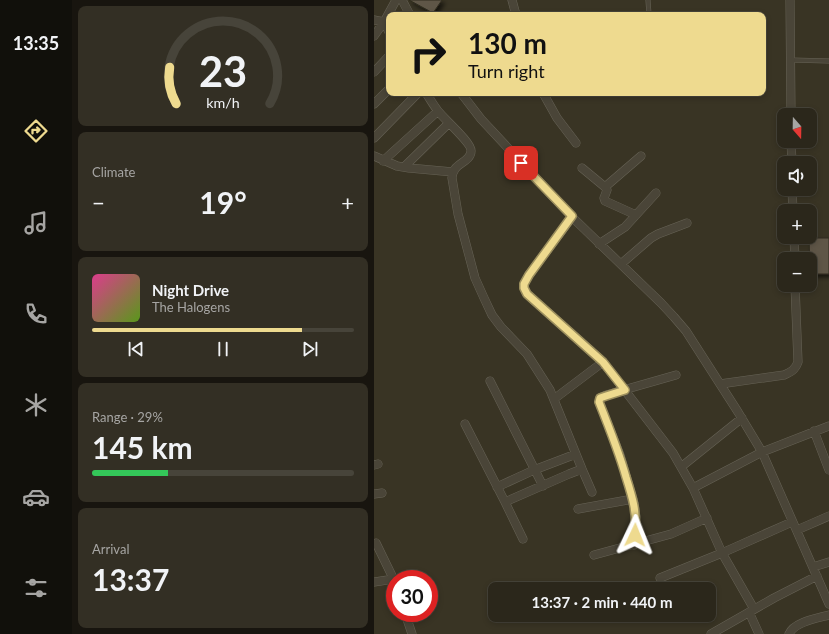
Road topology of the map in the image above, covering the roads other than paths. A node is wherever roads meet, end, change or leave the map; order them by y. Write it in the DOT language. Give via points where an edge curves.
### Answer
graph roads {
  1 [pos="396,0"];
  2 [pos="402,0"];
  3 [pos="512,0"];
  4 [pos="648,0"];
  5 [pos="790,0"];
  6 [pos="389,12"];
  7 [pos="408,12"];
  8 [pos="515,12"];
  9 [pos="649,12"];
  10 [pos="386,18"];
  11 [pos="374,20"];
  12 [pos="384,22"];
  13 [pos="386,26"];
  14 [pos="374,36"];
  15 [pos="386,59"];
  16 [pos="790,60"];
  17 [pos="829,61"];
  18 [pos="374,72"];
  19 [pos="386,92"];
  20 [pos="415,96"];
  21 [pos="428,96"];
  22 [pos="463,96"];
  23 [pos="545,96"];
  24 [pos="374,104"];
  25 [pos="791,108"];
  26 [pos="438,111"];
  27 [pos="448,122"];
  28 [pos="374,138"];
  29 [pos="576,143"];
  30 [pos="374,156"];
  31 [pos="642,156"];
  32 [pos="383,161"];
  33 [pos="404,167"];
  34 [pos="582,168"];
  35 [pos="453,172"];
  36 [pos="606,187"];
  37 [pos="656,193"];
  38 [pos="572,216"];
  39 [pos="636,216"];
  40 [pos="687,223"];
  41 [pos="600,244"];
  42 [pos="621,264"];
  43 [pos="795,292"];
  44 [pos="603,362"];
  45 [pos="676,375"];
  46 [pos="490,382"];
  47 [pos="720,384"];
  48 [pos="625,390"];
  49 [pos="554,399"];
  50 [pos="742,418"];
  51 [pos="465,424"];
  52 [pos="829,426"];
  53 [pos="814,432"];
  54 [pos="762,452"];
  55 [pos="576,454"];
  56 [pos="681,467"];
  57 [pos="582,469"];
  58 [pos="534,470"];
  59 [pos="829,470"];
  60 [pos="543,486"];
  61 [pos="498,487"];
  62 [pos="693,488"];
  63 [pos="592,492"];
  64 [pos="633,499"];
  65 [pos="506,502"];
  66 [pos="578,509"];
  67 [pos="829,516"];
  68 [pos="707,518"];
  69 [pos="792,522"];
  70 [pos="797,530"];
  71 [pos="523,539"];
  72 [pos="376,543"];
  73 [pos="634,545"];
  74 [pos="722,553"];
  75 [pos="594,556"];
  76 [pos="829,562"];
  77 [pos="813,567"];
  78 [pos="389,570"];
  79 [pos="817,576"];
  80 [pos="660,578"];
  81 [pos="386,581"];
  82 [pos="374,582"];
  83 [pos="829,604"];
  84 [pos="751,611"];
  85 [pos="829,615"];
  86 [pos="408,622"];
  87 [pos="412,634"];
  88 [pos="711,634"];
  89 [pos="759,634"];
  90 [pos="789,634"];
  1 -- 6 [label="street"];
  2 -- 7 [label="street"];
  3 -- 8 [label="street"];
  4 -- 9 [label="lane"];
  5 -- 16 [label="street"];
  10 -- 12 [label="street"];
  11 -- 12 [label="street"];
  12 -- 13 [label="street"];
  12 -- 14 [label="street"];
  15 -- 18 [label="street"];
  16 -- 17 [label="lane"];
  16 -- 25 [label="street"];
  19 -- 24 [label="street"];
  20 -- 28 [label="street"];
  21 -- 26 [label="street"];
  22 -- 38 [label="street" via="481,119"];
  23 -- 29 [label="street"];
  26 -- 27 [label="street"];
  26 -- 32 [label="street"];
  27 -- 33 [label="street"];
  27 -- 35 [label="street" via="471,150 468,158"];
  30 -- 32 [label="street"];
  31 -- 36 [label="street"];
  32 -- 33 [label="street"];
  33 -- 35 [label="street"];
  34 -- 36 [label="street"];
  35 -- 49 [label="street" via="458,214 475,278 492,315 527,354"];
  36 -- 39 [label="street" via="605,201"];
  37 -- 39 [label="street"];
  38 -- 41 [label="street"];
  38 -- 44 [label="street" via="529,275 524,288 527,294"];
  39 -- 41 [label="street"];
  40 -- 42 [label="street" via="651,238"];
  41 -- 42 [label="street"];
  42 -- 47 [label="street" via="686,331"];
  43 -- 47 [label="street" via="798,362 792,372"];
  44 -- 48 [label="street"];
  44 -- 49 [label="street"];
  45 -- 48 [label="street"];
  46 -- 58 [label="street"];
  47 -- 50 [label="street"];
  48 -- 56 [label="street"];
  48 -- 64 [label="street" via="600,398 599,402 620,455"];
  49 -- 55 [label="street"];
  50 -- 54 [label="street"];
  50 -- 56 [label="street"];
  51 -- 61 [label="street"];
  52 -- 53 [label="street"];
  53 -- 54 [label="street"];
  53 -- 59 [label="street"];
  54 -- 62 [label="street"];
  54 -- 69 [label="street"];
  55 -- 57 [label="street"];
  55 -- 58 [label="street"];
  56 -- 62 [label="street"];
  57 -- 60 [label="street"];
  57 -- 63 [label="street"];
  58 -- 60 [label="street"];
  58 -- 61 [label="street"];
  60 -- 65 [label="street"];
  61 -- 65 [label="street"];
  62 -- 68 [label="street"];
  64 -- 66 [label="street"];
  64 -- 73 [label="street" via="636,517"];
  65 -- 71 [label="street"];
  67 -- 70 [label="street"];
  68 -- 73 [label="street" via="671,534"];
  68 -- 74 [label="street"];
  69 -- 70 [label="street"];
  69 -- 74 [label="street"];
  70 -- 77 [label="street"];
  72 -- 78 [label="street"];
  73 -- 75 [label="street"];
  74 -- 80 [label="street"];
  74 -- 84 [label="street"];
  76 -- 77 [label="street"];
  77 -- 79 [label="street"];
  79 -- 83 [label="street"];
  79 -- 84 [label="street"];
  81 -- 82 [label="street"];
  84 -- 88 [label="street"];
  84 -- 89 [label="street"];
  85 -- 90 [label="street" via="806,622 791,630"];
  86 -- 87 [label="street"];
}
